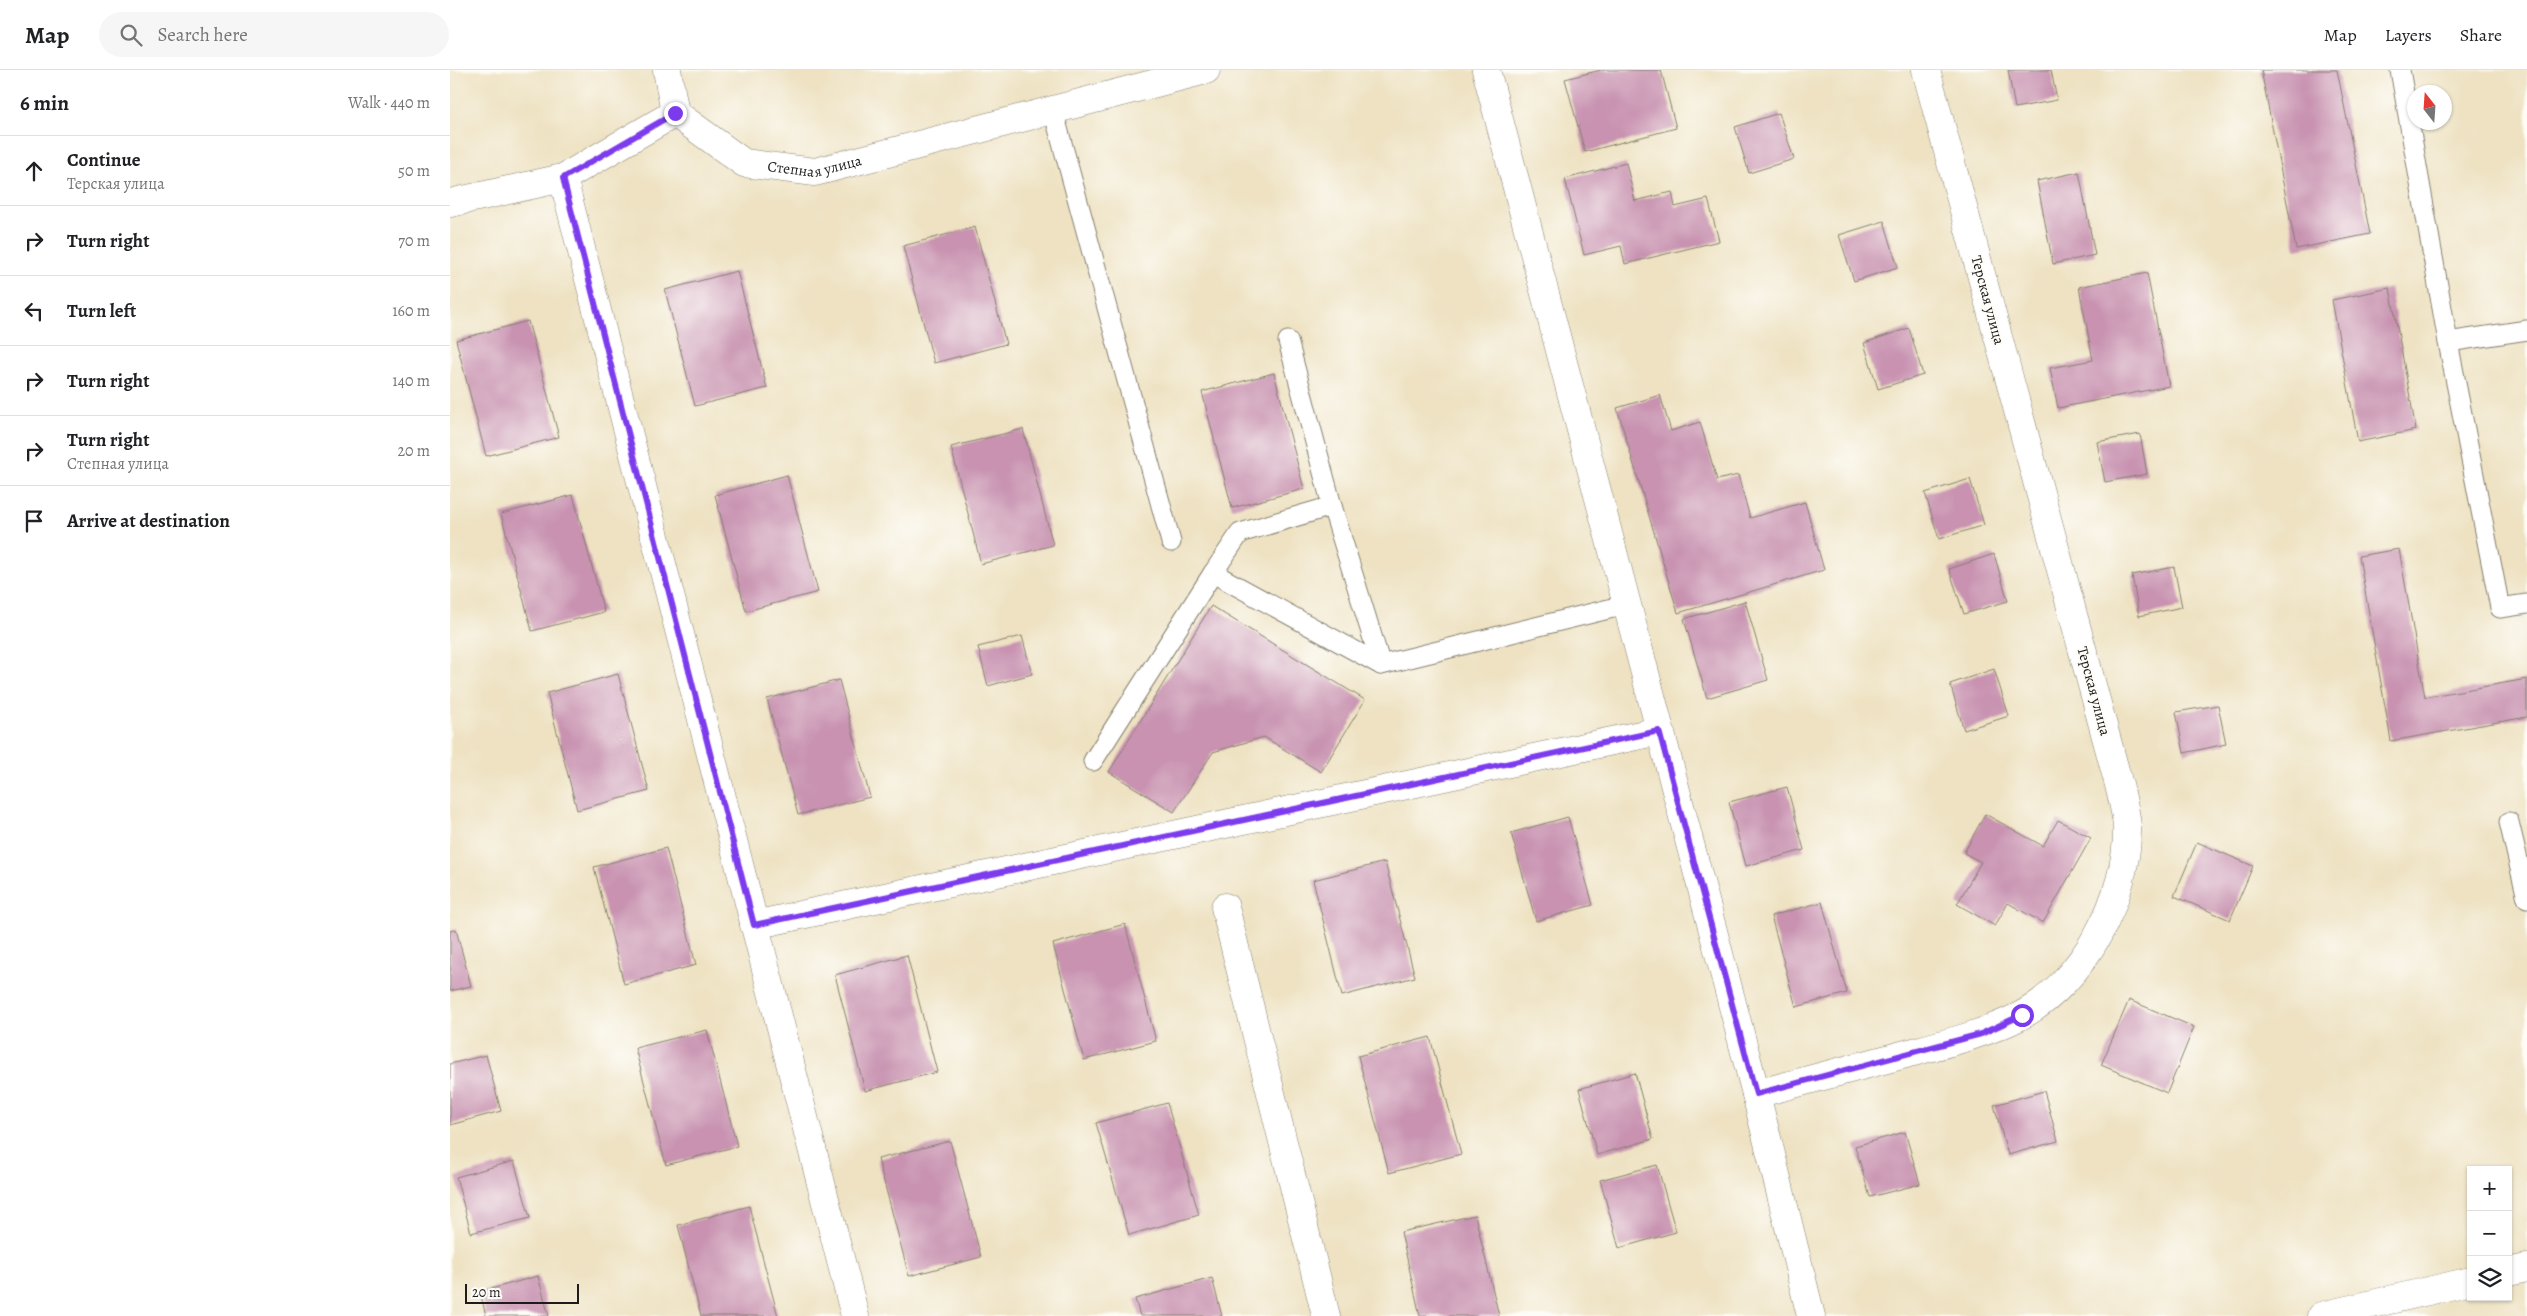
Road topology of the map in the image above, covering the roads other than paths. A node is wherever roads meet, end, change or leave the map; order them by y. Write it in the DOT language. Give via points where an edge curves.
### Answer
graph roads {
  1 [pos="667,70"];
  2 [pos="1206,70"];
  3 [pos="1486,70"];
  4 [pos="1926,70"];
  5 [pos="2400,70"];
  6 [pos="1053,110"];
  7 [pos="675,113"];
  8 [pos="563,178"];
  9 [pos="450,203"];
  10 [pos="2527,330"];
  11 [pos="1288,341"];
  12 [pos="2448,342"];
  13 [pos="1332,506"];
  14 [pos="1171,542"];
  15 [pos="1213,573"];
  16 [pos="2527,604"];
  17 [pos="1626,605"];
  18 [pos="1381,666"];
  19 [pos="1659,731"];
  20 [pos="1093,761"];
  21 [pos="2509,822"];
  22 [pos="2527,898"];
  23 [pos="1225,907"];
  24 [pos="754,925"];
  25 [pos="1756,1094"];
  26 [pos="2527,1268"];
  27 [pos="2512,1271"];
  28 [pos="2467,1282"];
  29 [pos="855,1316"];
  30 [pos="1326,1316"];
  31 [pos="1810,1316"];
  32 [pos="2321,1316"];
  1 -- 7 [label="street"];
  2 -- 6 [label="street, Степная улица"];
  3 -- 17 [label="street"];
  4 -- 25 [label="street, Терская улица" via="2119,785 2127,826 2123,871 2110,914 2088,953 2058,987 2022,1015 1981,1034"];
  5 -- 12 [label="lane"];
  6 -- 7 [label="street, Степная улица" via="815,172 744,162"];
  6 -- 14 [label="lane"];
  7 -- 8 [label="street"];
  8 -- 9 [label="street"];
  8 -- 24 [label="street"];
  10 -- 12 [label="lane"];
  11 -- 13 [label="lane"];
  12 -- 16 [label="lane" via="2500,608"];
  13 -- 15 [label="lane" via="1240,533"];
  13 -- 18 [label="lane"];
  15 -- 18 [label="lane"];
  15 -- 20 [label="lane"];
  17 -- 18 [label="lane"];
  17 -- 19 [label="street"];
  19 -- 24 [label="street"];
  19 -- 25 [label="street"];
  21 -- 22 [label="lane"];
  23 -- 30 [label="street"];
  24 -- 29 [label="street"];
  25 -- 31 [label="street"];
  26 -- 27 [label="street"];
  28 -- 32 [label="street"];
}
